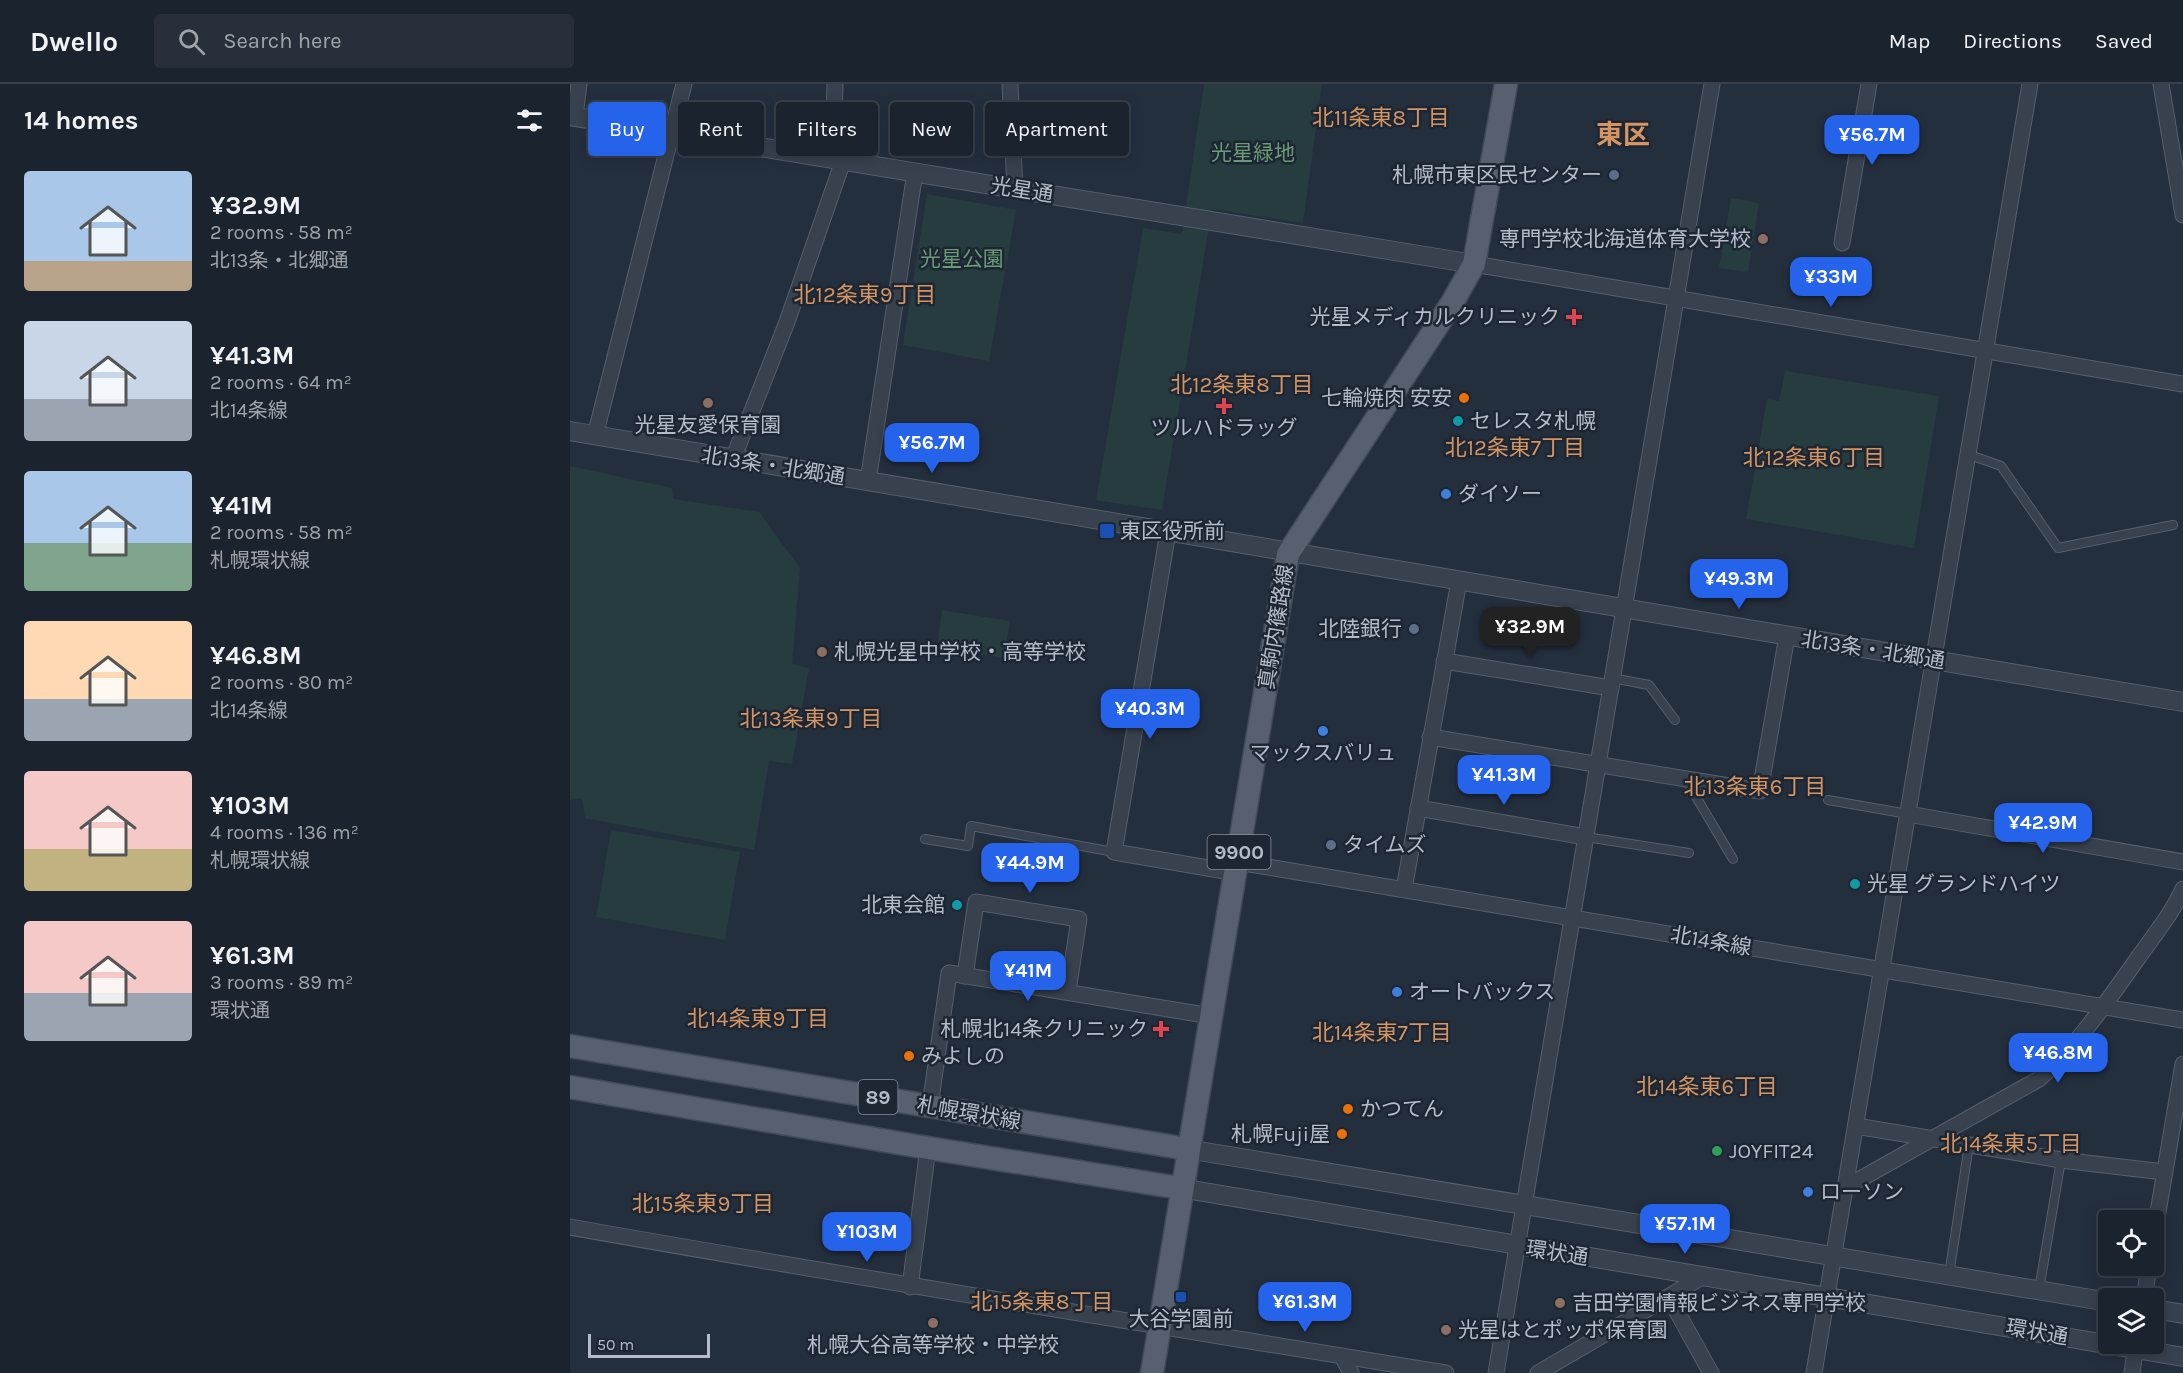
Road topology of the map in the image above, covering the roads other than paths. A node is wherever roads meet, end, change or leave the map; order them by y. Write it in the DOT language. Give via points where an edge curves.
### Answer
graph roads {
  1 [pos="579,84"];
  2 [pos="684,84"];
  3 [pos="835,84"];
  4 [pos="1010,84"];
  5 [pos="1506,84"];
  6 [pos="1712,84"];
  7 [pos="1869,84"];
  8 [pos="2030,84"];
  9 [pos="2161,84"];
  10 [pos="573,116"];
  11 [pos="671,133"];
  12 [pos="838,160"];
  13 [pos="915,172"];
  14 [pos="1015,189"];
  15 [pos="2183,215"];
  16 [pos="1842,243"];
  17 [pos="1474,264"];
  18 [pos="1676,298"];
  19 [pos="1986,351"];
  20 [pos="2183,384"];
  21 [pos="570,431"];
  22 [pos="595,436"];
  23 [pos="1970,455"];
  24 [pos="733,459"];
  25 [pos="868,481"];
  26 [pos="2173,525"];
  27 [pos="1168,532"];
  28 [pos="1288,554"];
  29 [pos="1459,581"];
  30 [pos="1623,609"];
  31 [pos="1787,636"];
  32 [pos="1932,660"];
  33 [pos="1444,661"];
  34 [pos="1611,683"];
  35 [pos="2183,702"];
  36 [pos="1675,720"];
  37 [pos="1430,737"];
  38 [pos="1598,763"];
  39 [pos="1685,778"];
  40 [pos="1828,800"];
  41 [pos="1418,808"];
  42 [pos="1908,814"];
  43 [pos="1586,837"];
  44 [pos="925,839"];
  45 [pos="1114,852"];
  46 [pos="1689,853"];
  47 [pos="1733,859"];
  48 [pos="2183,861"];
  49 [pos="1237,867"];
  50 [pos="1404,889"];
  51 [pos="2183,889"];
  52 [pos="1572,916"];
  53 [pos="1882,969"];
  54 [pos="965,976"];
  55 [pos="1068,991"];
  56 [pos="2102,1007"];
  57 [pos="1211,1016"];
  58 [pos="2183,1020"];
  59 [pos="570,1046"];
  60 [pos="2183,1064"];
  61 [pos="570,1087"];
  62 [pos="930,1106"];
  63 [pos="1856,1126"];
  64 [pos="1935,1139"];
  65 [pos="1970,1145"];
  66 [pos="928,1148"];
  67 [pos="1187,1149"];
  68 [pos="2061,1160"];
  69 [pos="2164,1172"];
  70 [pos="1846,1187"];
  71 [pos="1180,1188"];
  72 [pos="1524,1205"];
  73 [pos="2158,1210"];
  74 [pos="570,1227"];
  75 [pos="1517,1246"];
  76 [pos="1834,1256"];
  77 [pos="1948,1275"];
  78 [pos="1702,1277"];
  79 [pos="910,1287"];
  80 [pos="2039,1290"];
  81 [pos="1826,1296"];
  82 [pos="1669,1297"];
  83 [pos="2098,1300"];
  84 [pos="2164,1311"];
  85 [pos="2183,1314"];
  86 [pos="1160,1325"];
  87 [pos="2098,1341"];
  88 [pos="2164,1353"];
  89 [pos="2134,1354"];
  90 [pos="1342,1356"];
  91 [pos="2183,1357"];
  92 [pos="1152,1373"];
  93 [pos="1351,1373"];
  94 [pos="1446,1373"];
  95 [pos="1496,1373"];
  96 [pos="1538,1373"];
  97 [pos="1711,1373"];
  98 [pos="1814,1373"];
  99 [pos="2132,1373"];
  1 -- 10 [label="street"];
  2 -- 11 [label="street"];
  3 -- 12 [label="street"];
  4 -- 14 [label="street"];
  5 -- 17 [label="main road, 真駒内篠路線 / 9900"];
  6 -- 18 [label="street"];
  7 -- 16 [label="street"];
  8 -- 19 [label="street"];
  9 -- 15 [label="street"];
  10 -- 11 [label="street, 光星通"];
  11 -- 12 [label="street, 光星通"];
  11 -- 22 [label="street"];
  12 -- 13 [label="street, 光星通"];
  12 -- 24 [label="street" via="787,322"];
  13 -- 14 [label="street, 光星通"];
  13 -- 25 [label="street"];
  14 -- 17 [label="street, 光星通"];
  17 -- 18 [label="street"];
  17 -- 28 [label="main road, 真駒内篠路線 / 9900"];
  18 -- 19 [label="street"];
  18 -- 30 [label="street"];
  19 -- 20 [label="street"];
  19 -- 23 [label="street"];
  21 -- 22 [label="street, 北13条・北郷通"];
  22 -- 24 [label="street, 北13条・北郷通"];
  23 -- 26 [label="lane" via="2001,466 2058,548"];
  23 -- 32 [label="street"];
  24 -- 25 [label="street, 北13条・北郷通"];
  25 -- 27 [label="street, 北13条・北郷通"];
  27 -- 28 [label="street, 北13条・北郷通"];
  27 -- 45 [label="street"];
  28 -- 29 [label="street, 北13条・北郷通"];
  28 -- 49 [label="main road, 真駒内篠路線 / 9900"];
  29 -- 30 [label="street, 北13条・北郷通"];
  29 -- 33 [label="street"];
  30 -- 31 [label="street, 北13条・北郷通"];
  30 -- 34 [label="street"];
  31 -- 32 [label="street, 北13条・北郷通"];
  31 -- 39 [label="street" via="1760,791"];
  32 -- 35 [label="street, 北13条・北郷通"];
  32 -- 42 [label="street"];
  33 -- 34 [label="street"];
  33 -- 37 [label="street"];
  34 -- 36 [label="lane" via="1649,684"];
  34 -- 38 [label="street"];
  37 -- 38 [label="street"];
  37 -- 41 [label="street"];
  38 -- 39 [label="street"];
  38 -- 43 [label="street"];
  39 -- 47 [label="lane"];
  40 -- 42 [label="lane"];
  41 -- 43 [label="street"];
  41 -- 50 [label="street"];
  42 -- 48 [label="street"];
  42 -- 53 [label="street"];
  43 -- 46 [label="lane"];
  43 -- 52 [label="street"];
  44 -- 45 [label="lane" via="969,846 971,826"];
  45 -- 49 [label="street, 北14条線"];
  49 -- 50 [label="street, 北14条線"];
  49 -- 57 [label="main road, 真駒内篠路線 / 9900"];
  50 -- 52 [label="street, 北14条線"];
  51 -- 56 [label="street" via="2176,905"];
  52 -- 53 [label="street, 北14条線"];
  52 -- 72 [label="street"];
  53 -- 56 [label="street, 北14条線"];
  53 -- 63 [label="street"];
  54 -- 55 [label="street"];
  54 -- 55 [label="street" via="976,902 1079,919"];
  54 -- 62 [label="street" via="949,974"];
  55 -- 57 [label="street"];
  56 -- 58 [label="street, 北14条線"];
  56 -- 64 [label="street" via="2058,1062 2039,1079"];
  57 -- 67 [label="main road, 真駒内篠路線 / 9900"];
  59 -- 62 [label="main road, 札幌環状線 / 89"];
  60 -- 69 [label="street"];
  61 -- 66 [label="main road, 札幌環状線 / 89"];
  62 -- 67 [label="main road, 札幌環状線 / 89"];
  63 -- 64 [label="street"];
  63 -- 70 [label="street"];
  64 -- 65 [label="street"];
  64 -- 70 [label="street"];
  65 -- 68 [label="street"];
  65 -- 77 [label="lane"];
  66 -- 71 [label="main road, 札幌環状線 / 89"];
  66 -- 79 [label="street"];
  67 -- 71 [label="main road"];
  67 -- 72 [label="street, 環状通"];
  68 -- 69 [label="street"];
  68 -- 80 [label="lane"];
  69 -- 73 [label="street"];
  70 -- 76 [label="street"];
  71 -- 75 [label="street, 環状通"];
  71 -- 86 [label="main road"];
  72 -- 75 [label="street"];
  72 -- 76 [label="street, 環状通"];
  74 -- 79 [label="street"];
  75 -- 78 [label="street, 環状通"];
  75 -- 95 [label="street"];
  76 -- 77 [label="street, 環状通"];
  76 -- 81 [label="street"];
  77 -- 80 [label="street, 環状通"];
  78 -- 81 [label="street, 環状通"];
  78 -- 82 [label="street"];
  79 -- 86 [label="street"];
  80 -- 83 [label="street, 環状通"];
  81 -- 87 [label="street, 環状通"];
  81 -- 98 [label="street"];
  82 -- 96 [label="street"];
  82 -- 97 [label="street"];
  84 -- 85 [label="street"];
  86 -- 90 [label="street"];
  86 -- 92 [label="main road"];
  88 -- 91 [label="street, 環状通"];
  89 -- 99 [label="street"];
  90 -- 93 [label="street"];
  90 -- 94 [label="street"];
}
